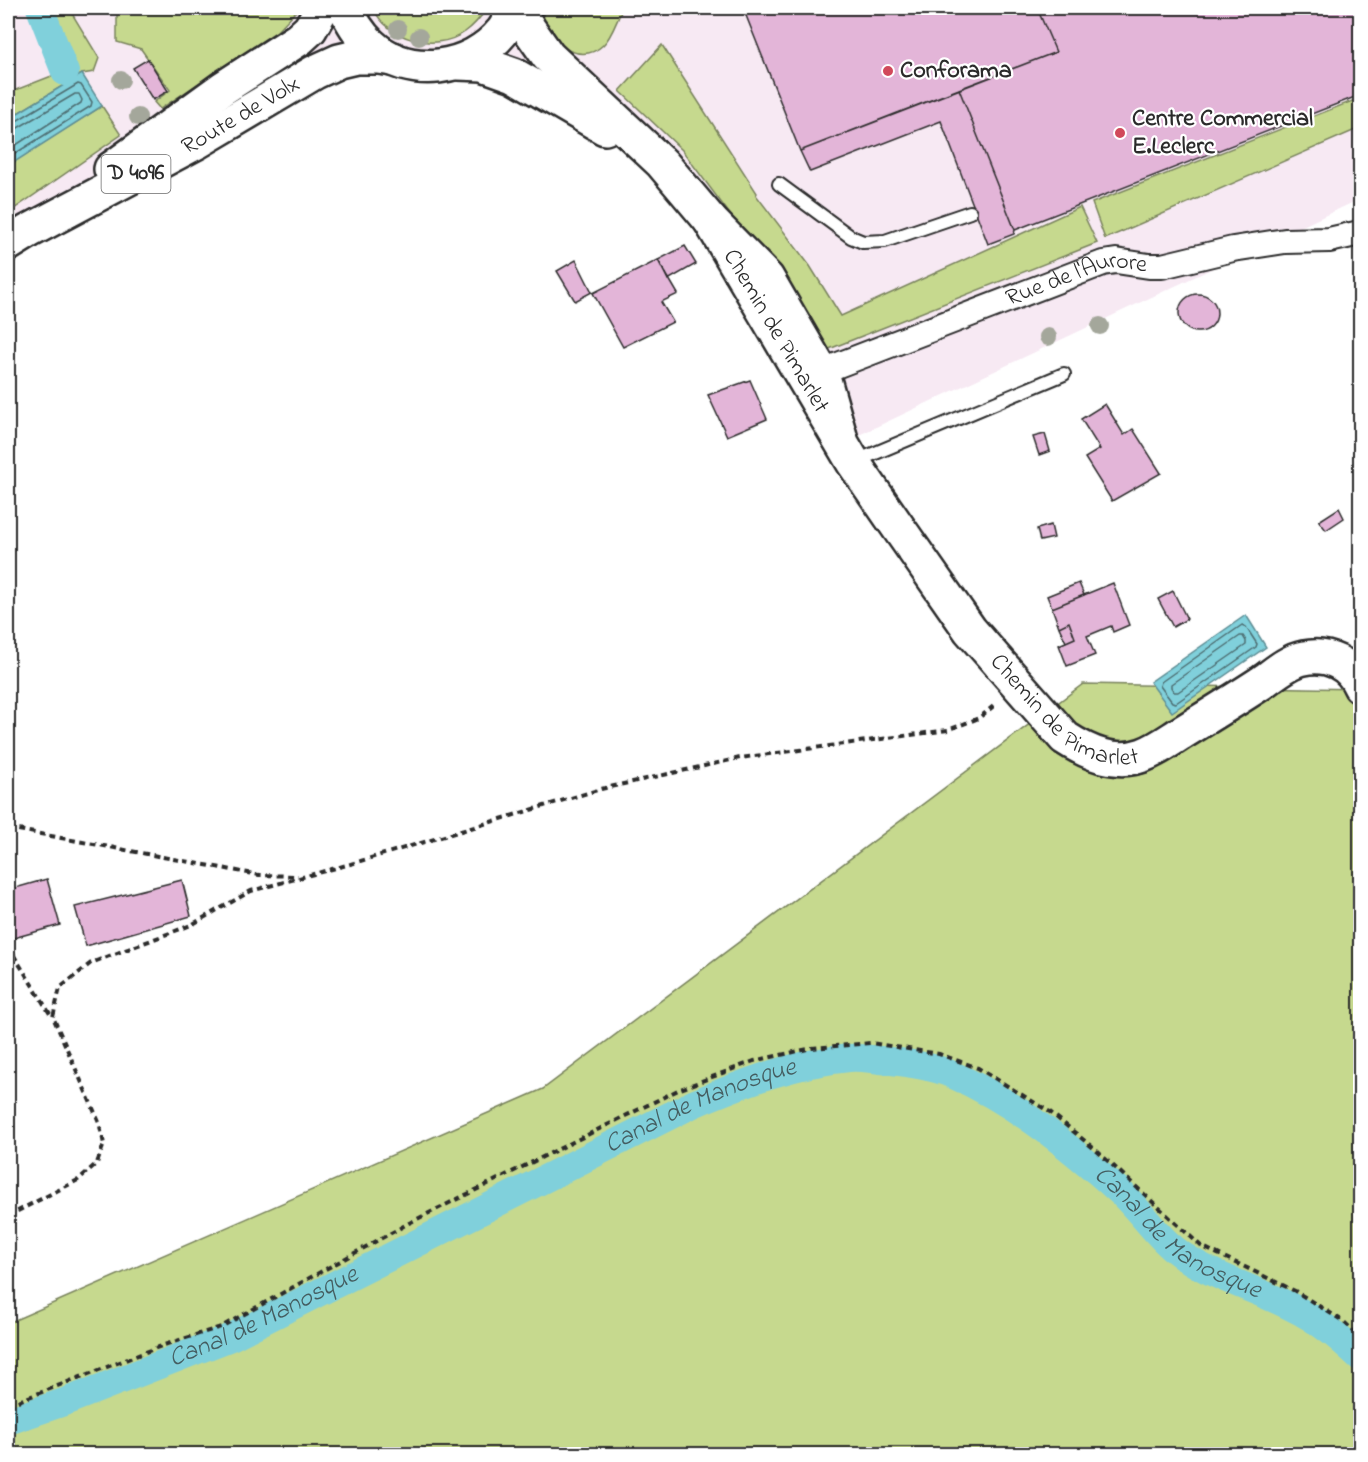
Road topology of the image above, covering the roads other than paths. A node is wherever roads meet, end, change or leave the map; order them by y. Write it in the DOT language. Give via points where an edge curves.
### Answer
graph roads {
  1 [pos="322,8"];
  2 [pos="345,8"];
  3 [pos="516,8"];
  4 [pos="393,59"];
  5 [pos="458,63"];
  6 [pos="662,163"];
  7 [pos="779,184"];
  8 [pos="970,212"];
  9 [pos="710,220"];
  10 [pos="1360,233"];
  11 [pos="18,237"];
  12 [pos="1064,374"];
  13 [pos="813,375"];
  14 [pos="847,452"];
  15 [pos="1360,686"];
  1 -- 11 [label="street, Route de Volx / D 4096" via="299,39 214,94"];
  2 -- 4 [label="street" via="355,28 372,46"];
  3 -- 5 [label="street" via="503,31 483,51"];
  3 -- 6 [label="street, Chemin de Pimarlet" via="548,56"];
  4 -- 5 [label="street" via="425,67"];
  4 -- 11 [label="street, Route de Volx / D 4096" via="356,57 315,72 197,142"];
  5 -- 6 [label="street, Chemin de Pimarlet" via="494,66 520,78"];
  6 -- 9 [label="street, Chemin de Pimarlet"];
  7 -- 8 [label="lane" via="863,242 885,241"];
  9 -- 13 [label="street, Chemin de Pimarlet" via="748,286"];
  9 -- 13 [label="street, Chemin de Pimarlet" via="767,278"];
  10 -- 13 [label="street, Rue de l'Aurore" via="1329,240 1285,241 1233,249 1162,266 1103,263"];
  12 -- 14 [label="lane"];
  13 -- 14 [label="street, Chemin de Pimarlet"];
  14 -- 15 [label="street, Chemin de Pimarlet" via="970,630 1065,738 1081,748 1122,759 1143,755 1302,658 1327,657 1344,664"];
}
